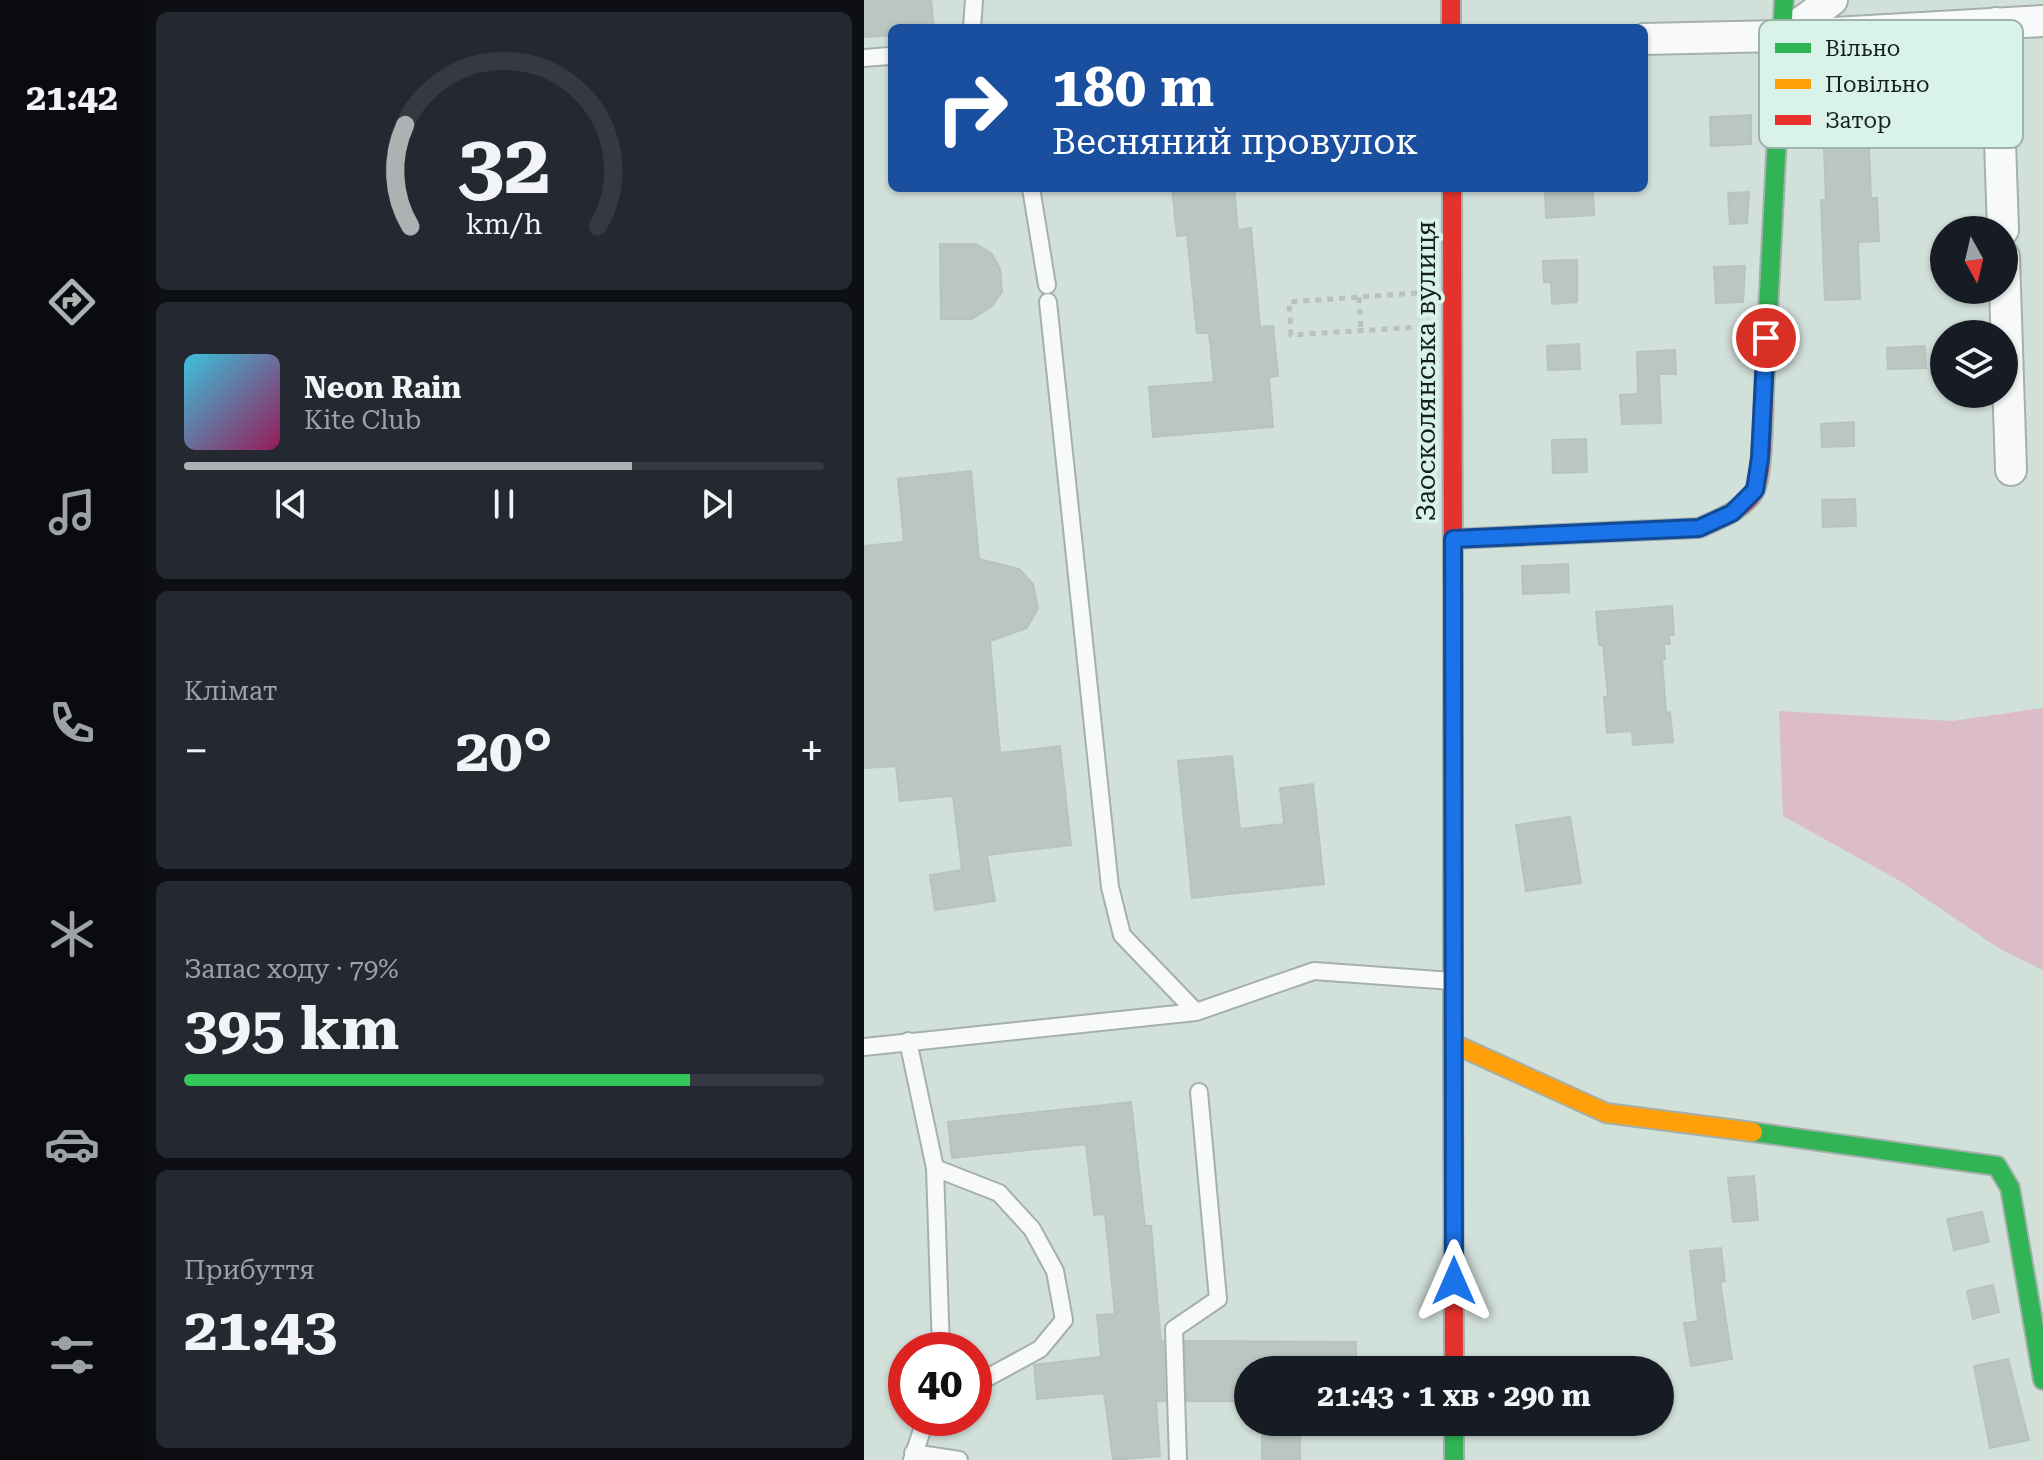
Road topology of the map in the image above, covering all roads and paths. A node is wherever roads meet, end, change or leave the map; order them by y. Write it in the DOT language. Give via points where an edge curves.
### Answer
graph roads {
  1 [pos="974,0"];
  2 [pos="1451,0"];
  3 [pos="1784,0"];
  4 [pos="1832,0"];
  5 [pos="1783,20"];
  6 [pos="1804,20"];
  7 [pos="2043,21"];
  8 [pos="2023,22"];
  9 [pos="972,24"];
  10 [pos="1451,24"];
  11 [pos="1759,36"];
  12 [pos="1648,39"];
  13 [pos="888,56"];
  14 [pos="864,58"];
  15 [pos="1776,148"];
  16 [pos="2000,148"];
  17 [pos="1032,192"];
  18 [pos="1452,192"];
  19 [pos="2003,216"];
  20 [pos="1452,291"];
  21 [pos="1359,297"];
  22 [pos="2006,304"];
  23 [pos="1452,326"];
  24 [pos="1361,331"];
  25 [pos="2011,470"];
  26 [pos="1453,539"];
  27 [pos="1454,981"];
  28 [pos="1196,1012"];
  29 [pos="908,1041"];
  30 [pos="1454,1044"];
  31 [pos="864,1047"];
  32 [pos="1199,1092"];
  33 [pos="935,1168"];
  34 [pos="940,1332"];
  35 [pos="1454,1356"];
  36 [pos="992,1375"];
  37 [pos="2043,1380"];
  38 [pos="919,1436"];
  39 [pos="1454,1436"];
  40 [pos="912,1456"];
  41 [pos="959,1460"];
  42 [pos="1178,1460"];
  43 [pos="1454,1460"];
  1 -- 9 [label="lane"];
  2 -- 10 [label="street"];
  3 -- 5 [label="street"];
  4 -- 6 [label="street"];
  7 -- 8 [label="street"];
  11 -- 12 [label="street"];
  13 -- 14 [label="lane"];
  15 -- 26 [label="street" via="1755,490 1732,513 1699,528"];
  16 -- 19 [label="street"];
  17 -- 28 [label="lane" via="1110,887 1122,935"];
  18 -- 20 [label="street, Заосколянська вулиця"];
  20 -- 21 [label="path"];
  20 -- 23 [label="street, Заосколянська вулиця"];
  21 -- 24 [label="path"];
  21 -- 24 [label="path" via="1289,302 1291,335"];
  22 -- 25 [label="street"];
  23 -- 24 [label="path"];
  23 -- 26 [label="street, Заосколянська вулиця"];
  26 -- 27 [label="street, Заосколянська вулиця"];
  27 -- 28 [label="lane" via="1314,971"];
  27 -- 30 [label="street, Заосколянська вулиця"];
  28 -- 29 [label="lane"];
  29 -- 31 [label="lane"];
  29 -- 33 [label="lane"];
  30 -- 35 [label="street, Заосколянська вулиця"];
  30 -- 37 [label="street" via="1606,1113 1997,1166 2010,1188"];
  32 -- 42 [label="lane" via="1218,1299 1174,1329"];
  33 -- 34 [label="lane"];
  33 -- 36 [label="lane" via="999,1193 1032,1229 1055,1271 1064,1320 1040,1349"];
  38 -- 40 [label="lane"];
  39 -- 43 [label="street"];
  40 -- 41 [label="lane"];
}
